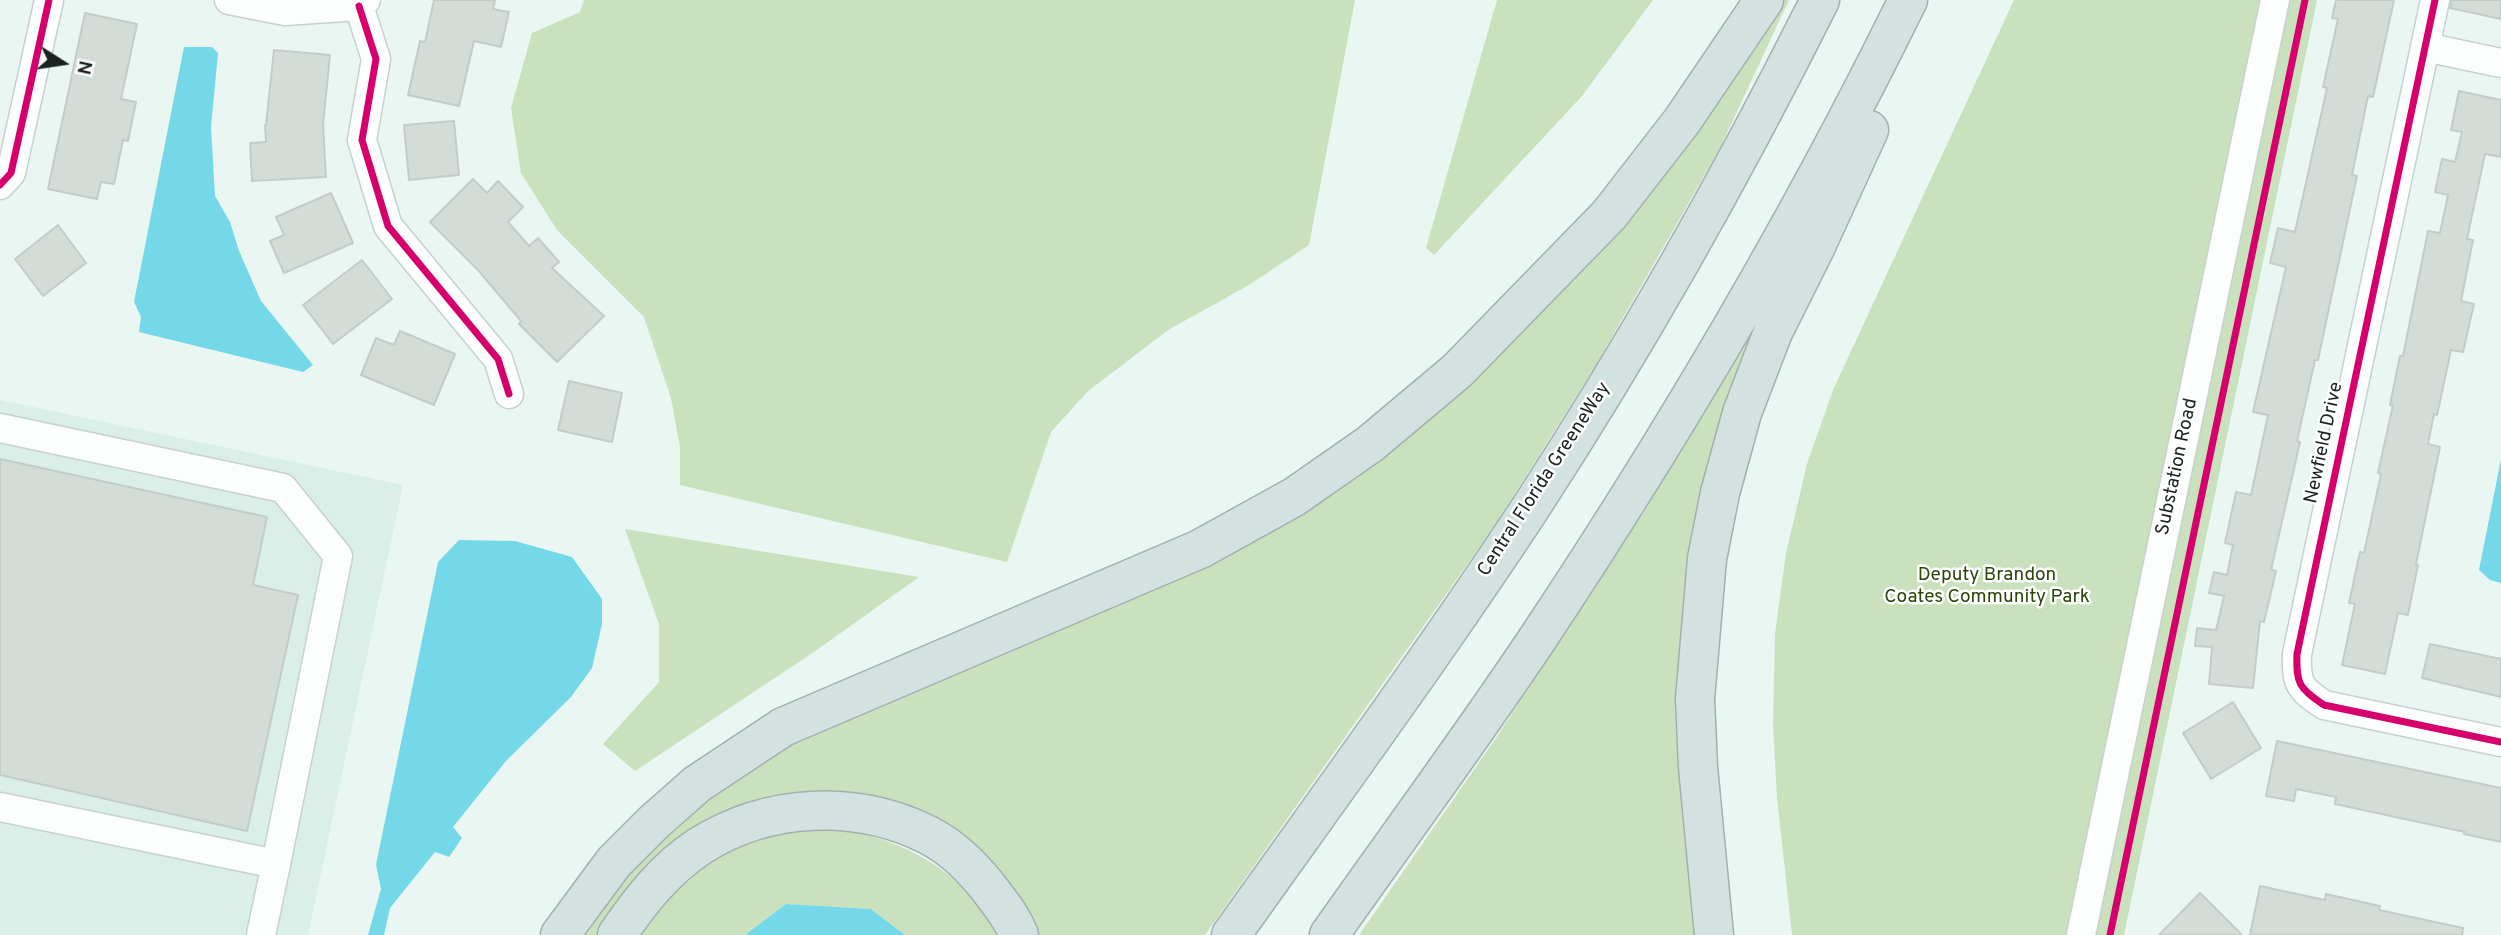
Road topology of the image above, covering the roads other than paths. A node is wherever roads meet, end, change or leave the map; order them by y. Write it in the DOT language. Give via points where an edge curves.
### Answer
graph roads {
  1 [pos="49,0"];
  2 [pos="229,0"];
  3 [pos="1764,0"];
  4 [pos="1820,0"];
  5 [pos="1908,0"];
  6 [pos="1929,0"];
  7 [pos="2275,0"];
  8 [pos="2435,0"];
  9 [pos="363,3"];
  10 [pos="2425,47"];
  11 [pos="2501,63"];
  12 [pos="0,185"];
  13 [pos="509,394"];
  14 [pos="0,428"];
  15 [pos="2501,742"];
  16 [pos="0,807"];
  17 [pos="276,864"];
  18 [pos="261,935"];
  19 [pos="560,935"];
  20 [pos="617,935"];
  21 [pos="1019,935"];
  22 [pos="1231,935"];
  23 [pos="1329,935"];
  24 [pos="1714,935"];
  25 [pos="2081,935"];
  1 -- 12 [label="street" via="11,173"];
  2 -- 9 [label="street" via="285,11"];
  3 -- 19 [label="highway" via="1682,121 1609,215 1457,371 1370,444 1294,497 1200,549 783,727 697,784 654,822 614,862"];
  4 -- 22 [label="highway, Central Florida GreeneWay" via="1696,235 1586,420 1409,687"];
  5 -- 23 [label="highway" via="1809,192 1652,462 1535,643"];
  6 -- 24 [label="highway" via="1773,332 1742,413 1720,493 1707,559 1695,699"];
  7 -- 25 [label="street, Substation Road"];
  8 -- 10 [label="street, Newfield Drive"];
  9 -- 13 [label="street" via="376,58 362,141 388,226 498,359"];
  10 -- 11 [label="street"];
  10 -- 15 [label="street, Newfield Drive" via="2297,654 2297,675 2305,692 2324,705"];
  14 -- 17 [label="street" via="284,488 338,556"];
  16 -- 17 [label="street"];
  17 -- 18 [label="street"];
  20 -- 21 [label="highway" via="656,882 700,846 747,823 797,811 835,810 887,819 929,835 983,880"];
}
